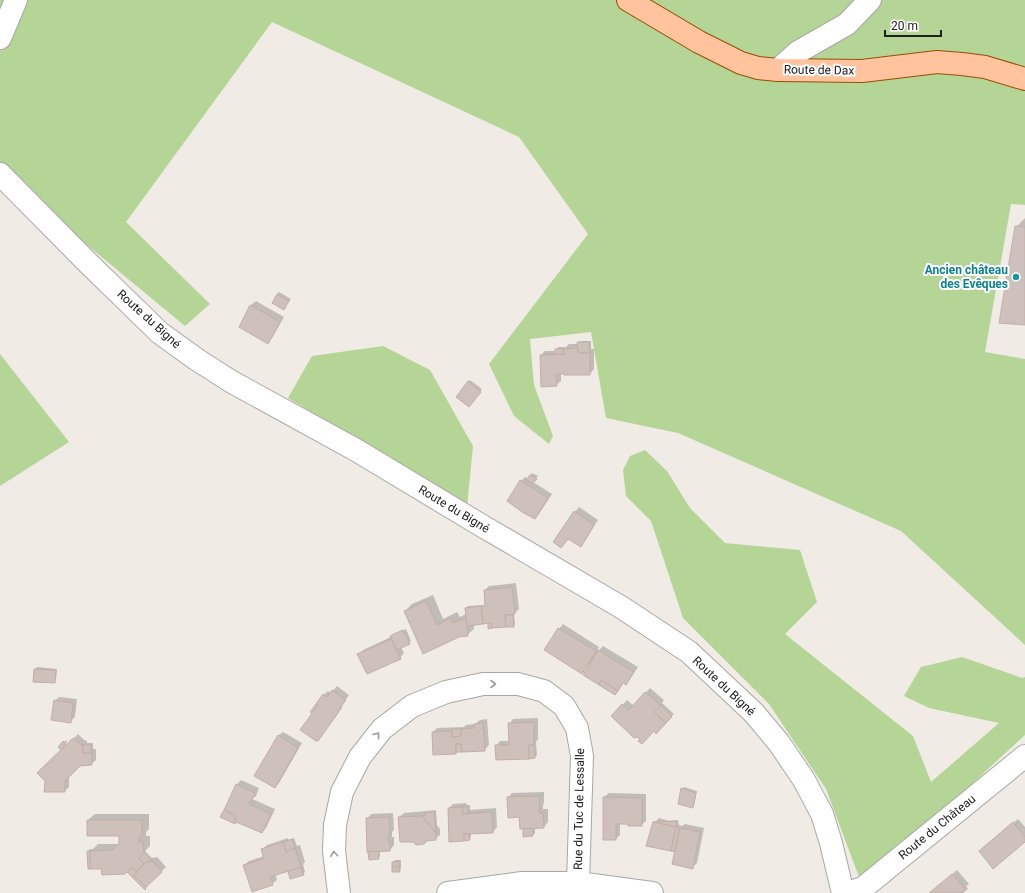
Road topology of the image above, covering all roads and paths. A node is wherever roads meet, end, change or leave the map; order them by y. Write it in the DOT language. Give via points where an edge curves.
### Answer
graph roads {
  1 [pos="16,0"];
  2 [pos="628,0"];
  3 [pos="870,0"];
  4 [pos="0,38"];
  5 [pos="778,70"];
  6 [pos="1025,79"];
  7 [pos="0,174"];
  8 [pos="1025,756"];
  9 [pos="578,883"];
  10 [pos="339,893"];
  11 [pos="448,893"];
  12 [pos="652,893"];
  13 [pos="844,893"];
  14 [pos="847,893"];
  1 -- 4 [label="street"];
  2 -- 5 [label="main road, Route de Dax" via="699,42 741,63"];
  3 -- 5 [label="street" via="846,24 798,52"];
  5 -- 6 [label="main road, Route de Dax" via="862,70 937,62 985,68"];
  7 -- 13 [label="street, Route du Bigné" via="160,333 196,359 232,382 356,450 621,607 689,652 754,712 804,780 822,814"];
  8 -- 14 [label="street, Route du Château" via="863,888"];
  10 -- 9 [label="street, Rue du Tuc de Lessalle, one-way" via="334,851 335,825 342,792 360,757 382,729 412,706 446,692 483,684 518,684 544,691 564,706 577,728 582,756"];
  9 -- 11 [label="street" via="522,883"];
  9 -- 12 [label="street"];
}
